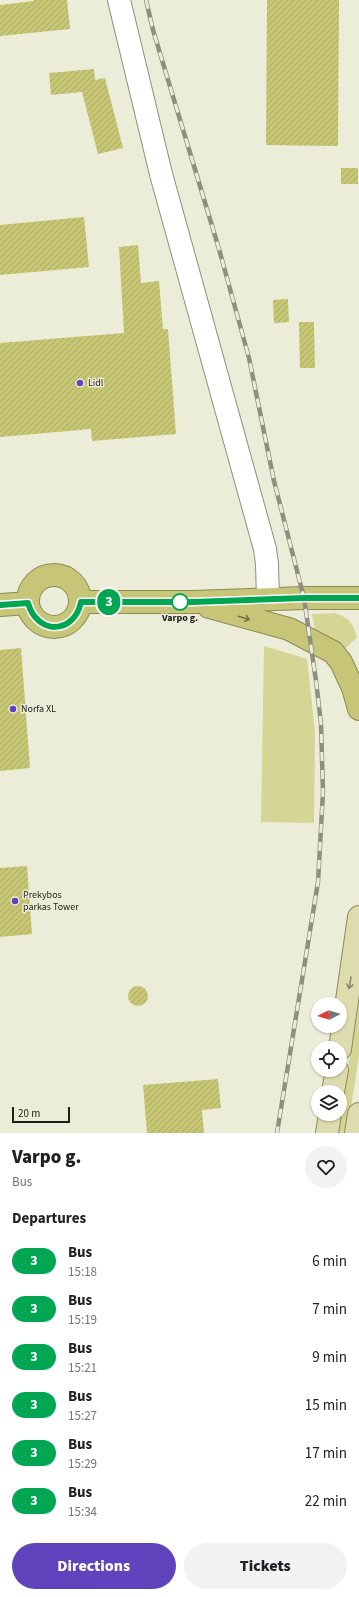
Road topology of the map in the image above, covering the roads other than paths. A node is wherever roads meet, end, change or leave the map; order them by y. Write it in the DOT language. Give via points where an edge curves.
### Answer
graph roads {
  1 [pos="119,0"];
  2 [pos="359,598"];
  3 [pos="268,599"];
  4 [pos="81,602"];
  5 [pos="193,602"];
  6 [pos="28,603"];
  7 [pos="0,605"];
  8 [pos="359,709"];
  9 [pos="359,917"];
  10 [pos="341,1041"];
  11 [pos="359,1114"];
  12 [pos="329,1121"];
  13 [pos="327,1133"];
  14 [pos="356,1133"];
  1 -- 3 [label="street" via="161,174 265,549"];
  2 -- 3 [label="highway"];
  3 -- 5 [label="highway"];
  4 -- 5 [label="highway"];
  4 -- 6 [label="highway" via="76,616 58,627 38,622"];
  4 -- 6 [label="highway" via="77,587 72,581 66,576 50,574 42,577 31,588"];
  5 -- 8 [label="highway, one-way" via="289,629 332,652 341,662"];
  6 -- 7 [label="highway"];
  9 -- 10 [label="main road, one-way"];
  11 -- 14 [label="main road"];
  12 -- 13 [label="main road"];
}
